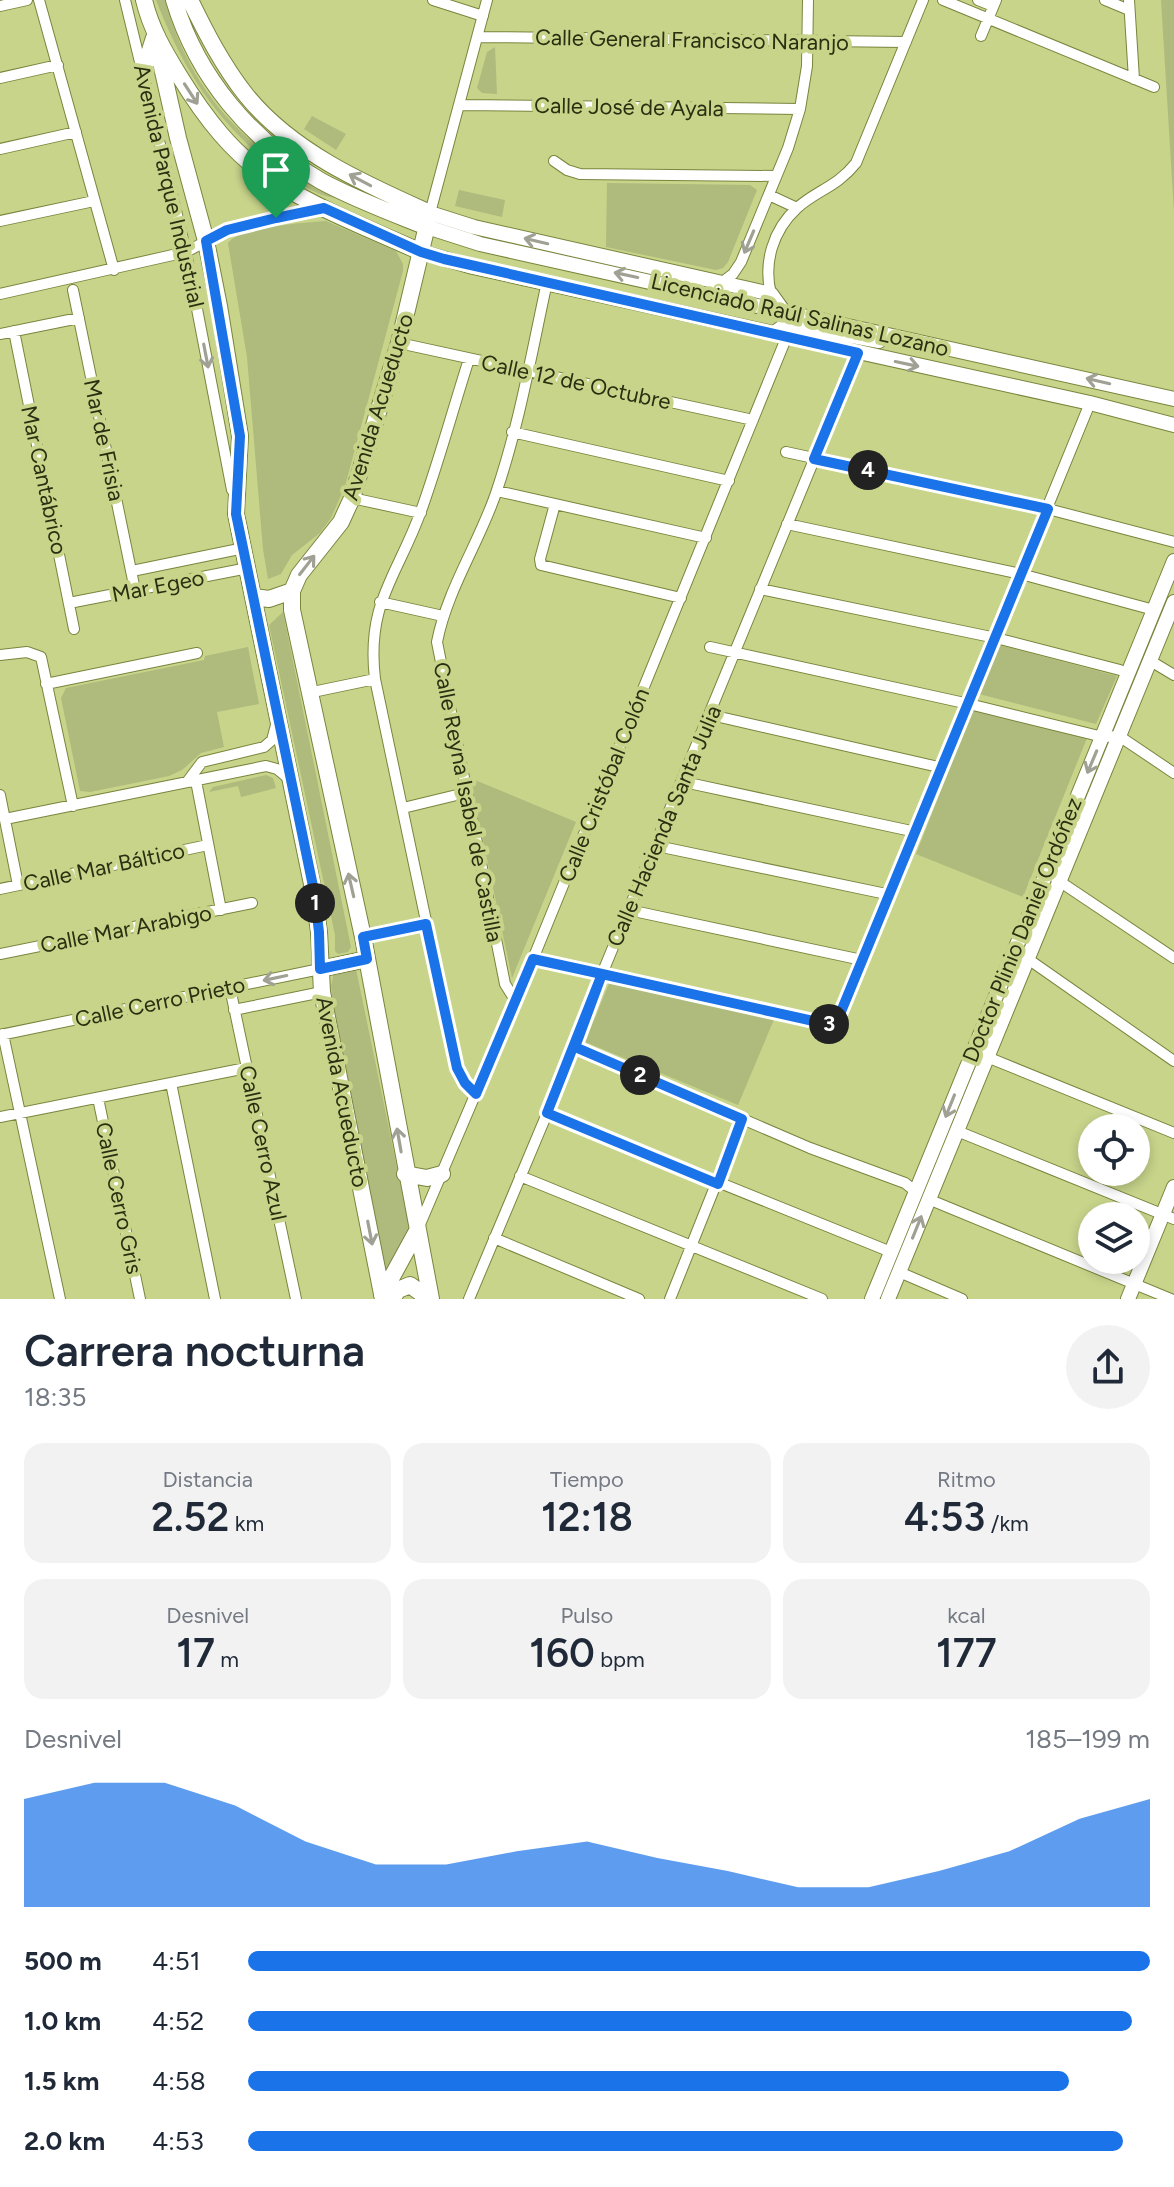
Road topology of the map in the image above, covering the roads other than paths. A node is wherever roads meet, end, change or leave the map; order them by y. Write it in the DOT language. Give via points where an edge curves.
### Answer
graph roads {
  1 [pos="27,0"];
  2 [pos="39,0"];
  3 [pos="125,0"];
  4 [pos="144,0"];
  5 [pos="174,0"];
  6 [pos="190,0"];
  7 [pos="433,0"];
  8 [pos="487,0"];
  9 [pos="808,0"];
  10 [pos="923,0"];
  11 [pos="943,0"];
  12 [pos="978,0"];
  13 [pos="1105,0"];
  14 [pos="995,3"];
  15 [pos="1129,5"];
  16 [pos="0,6"];
  17 [pos="483,16"];
  18 [pos="988,19"];
  19 [pos="155,36"];
  20 [pos="981,36"];
  21 [pos="478,37"];
  22 [pos="807,41"];
  23 [pos="906,42"];
  24 [pos="58,65"];
  25 [pos="144,69"];
  26 [pos="0,78"];
  27 [pos="1134,79"];
  28 [pos="1154,87"];
  29 [pos="459,105"];
  30 [pos="800,109"];
  31 [pos="76,132"];
  32 [pos="0,149"];
  33 [pos="554,161"];
  34 [pos="776,176"];
  35 [pos="769,195"];
  36 [pos="94,201"];
  37 [pos="324,208"];
  38 [pos="797,208"];
  39 [pos="394,214"];
  40 [pos="429,220"];
  41 [pos="0,221"];
  42 [pos="206,241"];
  43 [pos="186,252"];
  44 [pos="421,252"];
  45 [pos="114,270"];
  46 [pos="547,282"];
  47 [pos="721,283"];
  48 [pos="73,290"];
  49 [pos="0,294"];
  50 [pos="771,294"];
  51 [pos="784,311"];
  52 [pos="79,318"];
  53 [pos="14,331"];
  54 [pos="0,334"];
  55 [pos="781,335"];
  56 [pos="890,336"];
  57 [pos="399,343"];
  58 [pos="858,353"];
  59 [pos="469,359"];
  60 [pos="528,371"];
  61 [pos="1174,399"];
  62 [pos="1090,403"];
  63 [pos="753,420"];
  64 [pos="1174,425"];
  65 [pos="512,432"];
  66 [pos="786,452"];
  67 [pos="814,459"];
  68 [pos="729,481"];
  69 [pos="497,491"];
  70 [pos="352,498"];
  71 [pos="555,504"];
  72 [pos="1048,509"];
  73 [pos="421,513"];
  74 [pos="236,514"];
  75 [pos="787,524"];
  76 [pos="706,538"];
  77 [pos="1174,542"];
  78 [pos="244,548"];
  79 [pos="1174,561"];
  80 [pos="248,568"];
  81 [pos="132,571"];
  82 [pos="1021,574"];
  83 [pos="760,589"];
  84 [pos="135,590"];
  85 [pos="292,591"];
  86 [pos="254,597"];
  87 [pos="681,598"];
  88 [pos="380,602"];
  89 [pos="1174,602"];
  90 [pos="69,603"];
  91 [pos="292,610"];
  92 [pos="1154,610"];
  93 [pos="443,616"];
  94 [pos="258,619"];
  95 [pos="74,629"];
  96 [pos="996,638"];
  97 [pos="710,647"];
  98 [pos="197,653"];
  99 [pos="734,653"];
  100 [pos="0,655"];
  101 [pos="1149,660"];
  102 [pos="1120,670"];
  103 [pos="1174,675"];
  104 [pos="375,679"];
  105 [pos="46,684"];
  106 [pos="308,693"];
  107 [pos="969,704"];
  108 [pos="711,715"];
  109 [pos="278,719"];
  110 [pos="1119,736"];
  111 [pos="1103,737"];
  112 [pos="248,751"];
  113 [pos="943,768"];
  114 [pos="252,769"];
  115 [pos="1174,773"];
  116 [pos="291,781"];
  117 [pos="191,782"];
  118 [pos="684,782"];
  119 [pos="465,793"];
  120 [pos="0,795"];
  121 [pos="73,806"];
  122 [pos="403,808"];
  123 [pos="5,819"];
  124 [pos="916,832"];
  125 [pos="208,845"];
  126 [pos="657,846"];
  127 [pos="1045,872"];
  128 [pos="1059,881"];
  129 [pos="18,885"];
  130 [pos="0,889"];
  131 [pos="891,895"];
  132 [pos="252,903"];
  133 [pos="221,910"];
  134 [pos="629,910"];
  135 [pos="426,924"];
  136 [pos="363,937"];
  137 [pos="0,954"];
  138 [pos="1174,958"];
  139 [pos="367,959"];
  140 [pos="533,959"];
  141 [pos="1028,959"];
  142 [pos="862,960"];
  143 [pos="320,969"];
  144 [pos="602,974"];
  145 [pos="230,988"];
  146 [pos="322,992"];
  147 [pos="515,1000"];
  148 [pos="234,1010"];
  149 [pos="2,1034"];
  150 [pos="575,1047"];
  151 [pos="987,1057"];
  152 [pos="1174,1061"];
  153 [pos="246,1068"];
  154 [pos="171,1083"];
  155 [pos="476,1094"];
  156 [pos="98,1098"];
  157 [pos="547,1113"];
  158 [pos="21,1114"];
  159 [pos="0,1117"];
  160 [pos="742,1119"];
  161 [pos="957,1131"];
  162 [pos="1174,1133"];
  163 [pos="405,1174"];
  164 [pos="442,1174"];
  165 [pos="520,1176"];
  166 [pos="718,1184"];
  167 [pos="1174,1187"];
  168 [pos="922,1195"];
  169 [pos="1168,1217"];
  170 [pos="417,1231"];
  171 [pos="494,1238"];
  172 [pos="691,1246"];
  173 [pos="891,1252"];
  174 [pos="899,1272"];
  175 [pos="1134,1284"];
  176 [pos="386,1298"];
  177 [pos="60,1299"];
  178 [pos="140,1299"];
  179 [pos="215,1299"];
  180 [pos="296,1299"];
  181 [pos="430,1299"];
  182 [pos="469,1299"];
  183 [pos="639,1299"];
  184 [pos="670,1299"];
  185 [pos="822,1299"];
  186 [pos="872,1299"];
  187 [pos="888,1299"];
  188 [pos="962,1299"];
  189 [pos="1128,1299"];
  190 [pos="1171,1299"];
  1 -- 16 [label="street"];
  2 -- 24 [label="street"];
  3 -- 25 [label="street, Avenida Parque Industrial"];
  4 -- 19 [label="main road"];
  5 -- 39 [label="main road" via="200,63 265,141 323,182"];
  40 -- 6 [label="main road, one-way" via="283,132 234,79"];
  7 -- 17 [label="street"];
  8 -- 17 [label="street"];
  9 -- 22 [label="street"];
  10 -- 23 [label="street"];
  11 -- 18 [label="street"];
  12 -- 14 [label="street"];
  13 -- 15 [label="street"];
  14 -- 18 [label="street"];
  15 -- 27 [label="street"];
  17 -- 21 [label="street"];
  18 -- 20 [label="street"];
  18 -- 27 [label="street"];
  19 -- 25 [label="main road"];
  19 -- 37 [label="main road, one-way" via="193,99 229,142 273,180"];
  19 -- 42 [label="main road, Avenida Acueducto"];
  21 -- 22 [label="street, Calle General Francisco Naranjo"];
  21 -- 29 [label="street"];
  22 -- 23 [label="street, Calle General Francisco Naranjo"];
  22 -- 30 [label="street"];
  23 -- 38 [label="street" via="856,163 841,180"];
  24 -- 26 [label="street"];
  24 -- 31 [label="street"];
  25 -- 43 [label="street, Avenida Parque Industrial"];
  27 -- 28 [label="street"];
  29 -- 30 [label="street, Calle José de Ayala"];
  29 -- 40 [label="street"];
  30 -- 34 [label="street"];
  31 -- 32 [label="street"];
  31 -- 36 [label="street"];
  33 -- 34 [label="street" via="580,174"];
  34 -- 35 [label="street"];
  35 -- 38 [label="street"];
  35 -- 47 [label="street, one-way" via="738,268"];
  36 -- 41 [label="street"];
  36 -- 45 [label="street"];
  37 -- 39 [label="main road" via="350,203 385,216"];
  37 -- 42 [label="street" via="227,230"];
  37 -- 44 [label="main road"];
  38 -- 50 [label="street" via="767,261"];
  39 -- 40 [label="main road"];
  40 -- 44 [label="main road, Avenida Acueducto"];
  47 -- 40 [label="main road, one-way"];
  51 -- 40 [label="main road, Licenciado Raúl Salinas Lozano, one-way" via="480,244"];
  42 -- 43 [label="street"];
  42 -- 74 [label="main road, Avenida Acueducto" via="240,436"];
  43 -- 45 [label="street"];
  43 -- 74 [label="street, Avenida Parque Industrial, one-way"];
  44 -- 46 [label="main road"];
  44 -- 57 [label="main road, Avenida Acueducto"];
  45 -- 49 [label="street"];
  46 -- 55 [label="main road"];
  46 -- 60 [label="street, Calle Reyna Isabel de Castilla"];
  47 -- 50 [label="main road"];
  48 -- 52 [label="street, Mar de Frisia"];
  50 -- 51 [label="main road"];
  51 -- 55 [label="main road"];
  51 -- 56 [label="main road, Licenciado Raúl Salinas Lozano"];
  52 -- 53 [label="street"];
  52 -- 81 [label="street, Mar de Frisia"];
  53 -- 54 [label="street"];
  53 -- 90 [label="street, Mar Cantábrico"];
  55 -- 56 [label="main road" via="799,326 873,341"];
  55 -- 58 [label="main road"];
  55 -- 63 [label="street, Calle Cristóbal Colón"];
  61 -- 56 [label="main road, Licenciado Raúl Salinas Lozano, one-way"];
  57 -- 59 [label="street, Calle 12 de Octubre"];
  57 -- 70 [label="main road, Avenida Acueducto"];
  58 -- 62 [label="main road, one-way"];
  58 -- 67 [label="street, Calle Hacienda Santa Julia"];
  59 -- 60 [label="street, Calle 12 de Octubre"];
  59 -- 73 [label="street"];
  60 -- 63 [label="street, Calle 12 de Octubre"];
  60 -- 65 [label="street, Calle Reyna Isabel de Castilla"];
  62 -- 64 [label="main road"];
  62 -- 72 [label="street"];
  63 -- 68 [label="street, Calle Cristóbal Colón"];
  65 -- 68 [label="street"];
  65 -- 69 [label="street, Calle Reyna Isabel de Castilla"];
  66 -- 67 [label="street"];
  67 -- 72 [label="street"];
  67 -- 75 [label="street, Calle Hacienda Santa Julia"];
  68 -- 76 [label="street, Calle Cristóbal Colón"];
  69 -- 71 [label="street"];
  69 -- 93 [label="street, Calle Reyna Isabel de Castilla"];
  70 -- 73 [label="street"];
  85 -- 70 [label="main road, Avenida Acueducto, one-way"];
  71 -- 76 [label="street"];
  71 -- 87 [label="street" via="541,565"];
  72 -- 77 [label="street"];
  72 -- 82 [label="street"];
  73 -- 88 [label="street"];
  74 -- 78 [label="main road, Avenida Acueducto"];
  75 -- 82 [label="street"];
  75 -- 83 [label="street, Calle Hacienda Santa Julia"];
  76 -- 87 [label="street, Calle Cristóbal Colón"];
  78 -- 80 [label="main road, Avenida Acueducto"];
  78 -- 81 [label="street, Mar Egeo"];
  79 -- 92 [label="main road, Doctor Plinio Daniel Ordóñez"];
  80 -- 84 [label="street, Mar Egeo"];
  80 -- 86 [label="main road, Avenida Acueducto"];
  81 -- 84 [label="street, Mar de Frisia"];
  82 -- 92 [label="street"];
  82 -- 96 [label="street"];
  83 -- 96 [label="street"];
  83 -- 99 [label="street, Calle Hacienda Santa Julia"];
  84 -- 90 [label="street, Mar Egeo"];
  85 -- 86 [label="main road" via="269,599"];
  85 -- 91 [label="main road"];
  86 -- 94 [label="main road, Avenida Acueducto"];
  87 -- 140 [label="street, Calle Cristóbal Colón"];
  88 -- 93 [label="street"];
  88 -- 104 [label="street" via="372,651"];
  89 -- 101 [label="main road, Doctor Plinio Daniel Ordóñez"];
  90 -- 95 [label="street, Mar Cantábrico"];
  91 -- 94 [label="main road" via="273,607"];
  91 -- 106 [label="main road"];
  92 -- 111 [label="main road, Doctor Plinio Daniel Ordóñez"];
  93 -- 119 [label="street, Calle Reyna Isabel de Castilla" via="437,648"];
  94 -- 109 [label="main road, Avenida Acueducto"];
  96 -- 102 [label="street"];
  96 -- 107 [label="street"];
  97 -- 99 [label="street"];
  98 -- 105 [label="street"];
  99 -- 107 [label="street"];
  99 -- 108 [label="street, Calle Hacienda Santa Julia"];
  100 -- 105 [label="street" via="27,652 41,657"];
  101 -- 103 [label="street"];
  101 -- 110 [label="main road, Doctor Plinio Daniel Ordóñez"];
  104 -- 106 [label="street"];
  104 -- 122 [label="street"];
  105 -- 121 [label="street"];
  136 -- 106 [label="main road, one-way"];
  107 -- 111 [label="street"];
  107 -- 113 [label="street"];
  108 -- 113 [label="street"];
  108 -- 118 [label="street, Calle Hacienda Santa Julia"];
  109 -- 112 [label="street" via="269,743"];
  109 -- 116 [label="main road, Avenida Acueducto"];
  110 -- 111 [label="street"];
  110 -- 115 [label="street"];
  110 -- 128 [label="main road, Doctor Plinio Daniel Ordóñez"];
  111 -- 127 [label="main road, Doctor Plinio Daniel Ordóñez, one-way"];
  112 -- 114 [label="street"];
  112 -- 117 [label="street" via="202,762"];
  113 -- 124 [label="street"];
  114 -- 116 [label="street" via="273,767"];
  114 -- 117 [label="street"];
  116 -- 143 [label="main road, Avenida Acueducto" via="314,891"];
  117 -- 121 [label="street"];
  117 -- 125 [label="street"];
  118 -- 124 [label="street"];
  118 -- 126 [label="street, Calle Hacienda Santa Julia"];
  119 -- 122 [label="street"];
  119 -- 147 [label="street, Calle Reyna Isabel de Castilla" via="505,984"];
  120 -- 123 [label="street"];
  121 -- 123 [label="street"];
  122 -- 135 [label="street"];
  123 -- 129 [label="street"];
  124 -- 131 [label="street"];
  125 -- 129 [label="street, Calle Mar Báltico"];
  125 -- 133 [label="street"];
  126 -- 131 [label="street"];
  126 -- 134 [label="street, Calle Hacienda Santa Julia"];
  127 -- 128 [label="street"];
  127 -- 168 [label="main road, Doctor Plinio Daniel Ordóñez, one-way"];
  128 -- 138 [label="street"];
  128 -- 141 [label="main road, Doctor Plinio Daniel Ordóñez"];
  129 -- 130 [label="street, Calle Mar Báltico"];
  131 -- 142 [label="street"];
  132 -- 133 [label="street, Calle Mar Arabigo"];
  133 -- 137 [label="street, Calle Mar Arabigo"];
  134 -- 142 [label="street"];
  134 -- 144 [label="street, Calle Hacienda Santa Julia"];
  135 -- 136 [label="street"];
  135 -- 155 [label="street" via="457,1068"];
  136 -- 139 [label="main road"];
  139 -- 143 [label="main road"];
  163 -- 139 [label="main road, one-way"];
  140 -- 144 [label="street"];
  140 -- 147 [label="street, Calle Cristóbal Colón"];
  141 -- 151 [label="main road, Doctor Plinio Daniel Ordóñez"];
  141 -- 152 [label="street"];
  142 -- 144 [label="street" via="842,1015 827,1024"];
  143 -- 145 [label="street, Calle Cerro Prieto, one-way"];
  143 -- 146 [label="main road, Avenida Acueducto"];
  144 -- 150 [label="street, Calle Hacienda Santa Julia"];
  145 -- 148 [label="street, Calle Cerro Azul"];
  145 -- 149 [label="street, Calle Cerro Prieto"];
  146 -- 148 [label="street, Calle Cerro Prieto"];
  146 -- 176 [label="main road, Avenida Acueducto, one-way"];
  147 -- 155 [label="street, Calle Cristóbal Colón"];
  148 -- 153 [label="street, Calle Cerro Azul"];
  149 -- 158 [label="street"];
  150 -- 157 [label="street, Calle Hacienda Santa Julia"];
  150 -- 160 [label="street"];
  151 -- 161 [label="main road, Doctor Plinio Daniel Ordóñez"];
  151 -- 162 [label="street"];
  153 -- 154 [label="street"];
  153 -- 180 [label="street, Calle Cerro Azul"];
  154 -- 156 [label="street"];
  154 -- 179 [label="street"];
  155 -- 164 [label="street, Calle Cristóbal Colón"];
  156 -- 158 [label="street"];
  156 -- 178 [label="street, Calle Cerro Gris"];
  157 -- 165 [label="street, Calle Hacienda Santa Julia"];
  157 -- 166 [label="street"];
  158 -- 159 [label="street"];
  158 -- 177 [label="street"];
  160 -- 166 [label="street"];
  160 -- 168 [label="street" via="905,1183"];
  161 -- 168 [label="main road, Doctor Plinio Daniel Ordóñez"];
  161 -- 169 [label="street"];
  163 -- 164 [label="main road"];
  163 -- 170 [label="main road"];
  164 -- 170 [label="street, Calle Cristóbal Colón"];
  165 -- 171 [label="street, Calle Hacienda Santa Julia"];
  165 -- 172 [label="street"];
  166 -- 172 [label="street"];
  166 -- 173 [label="street"];
  167 -- 169 [label="main road"];
  168 -- 173 [label="main road, Doctor Plinio Daniel Ordóñez"];
  174 -- 168 [label="main road, Doctor Plinio Daniel Ordóñez, one-way"];
  168 -- 175 [label="street"];
  169 -- 175 [label="main road"];
  170 -- 176 [label="main road"];
  170 -- 181 [label="main road"];
  171 -- 182 [label="street, Calle Hacienda Santa Julia"];
  171 -- 183 [label="street"];
  172 -- 184 [label="street"];
  172 -- 185 [label="street"];
  173 -- 186 [label="main road, Doctor Plinio Daniel Ordóñez"];
  174 -- 187 [label="main road, Doctor Plinio Daniel Ordóñez"];
  174 -- 188 [label="street"];
  175 -- 189 [label="main road"];
  175 -- 190 [label="street"];
  176 -- 181 [label="main road" via="410,1285"];
}
